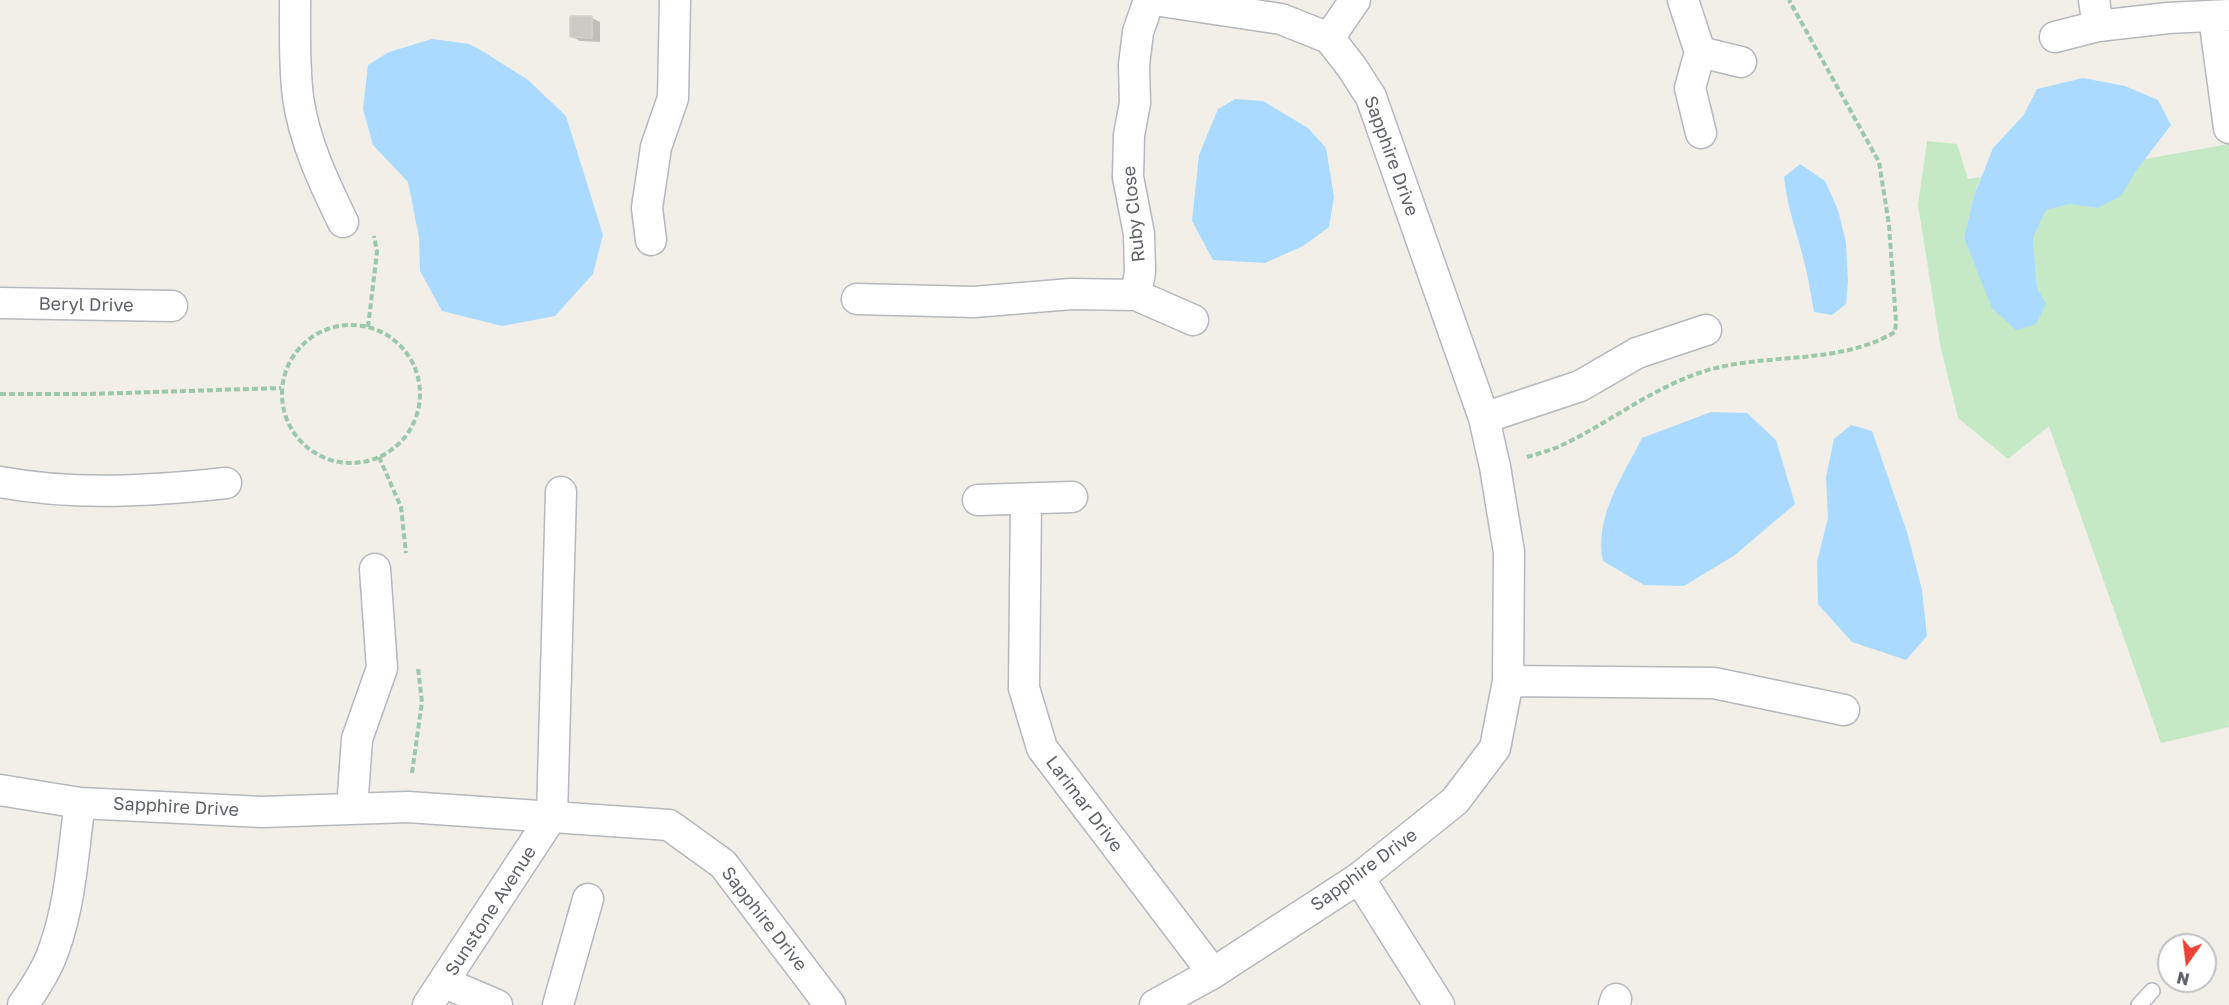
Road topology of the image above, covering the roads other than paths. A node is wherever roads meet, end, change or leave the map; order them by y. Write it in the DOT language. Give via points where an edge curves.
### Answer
graph roads {
  1 [pos="295,0"];
  2 [pos="675,0"];
  3 [pos="1149,0"];
  4 [pos="1154,0"];
  5 [pos="1355,0"];
  6 [pos="1683,0"];
  7 [pos="2096,13"];
  8 [pos="2221,16"];
  9 [pos="2055,37"];
  10 [pos="1329,38"];
  11 [pos="1700,52"];
  12 [pos="1741,62"];
  13 [pos="2229,128"];
  14 [pos="1701,133"];
  15 [pos="343,222"];
  16 [pos="651,240"];
  17 [pos="1136,295"];
  18 [pos="857,299"];
  19 [pos="0,303"];
  20 [pos="172,306"];
  21 [pos="1193,320"];
  22 [pos="1706,330"];
  23 [pos="1484,418"];
  24 [pos="0,482"];
  25 [pos="226,483"];
  26 [pos="561,492"];
  27 [pos="1072,497"];
  28 [pos="978,500"];
  29 [pos="1026,500"];
  30 [pos="375,569"];
  31 [pos="1508,681"];
  32 [pos="1844,710"];
  33 [pos="0,790"];
  34 [pos="80,802"];
  35 [pos="352,808"];
  36 [pos="552,816"];
  37 [pos="1359,878"];
  38 [pos="588,900"];
  39 [pos="1213,973"];
  40 [pos="2152,991"];
  41 [pos="437,994"];
  42 [pos="23,1005"];
  43 [pos="497,1005"];
  44 [pos="558,1005"];
  45 [pos="830,1005"];
  46 [pos="1155,1005"];
  47 [pos="1439,1005"];
  48 [pos="2139,1005"];
  1 -- 15 [label="street" via="298,98 310,146"];
  2 -- 16 [label="street" via="673,98 656,147 647,208"];
  3 -- 17 [label="street, Ruby Close" via="1138,32 1135,103 1129,135 1128,177 1139,234"];
  4 -- 10 [label="street" via="1281,19"];
  5 -- 10 [label="street"];
  6 -- 11 [label="street"];
  7 -- 8 [label="street" via="2168,18"];
  7 -- 9 [label="street"];
  8 -- 13 [label="street"];
  10 -- 23 [label="street, Sapphire Drive" via="1371,97"];
  11 -- 12 [label="street"];
  11 -- 14 [label="street" via="1690,88"];
  17 -- 18 [label="street" via="1071,294 974,302"];
  17 -- 21 [label="street"];
  19 -- 20 [label="street, Beryl Drive"];
  22 -- 23 [label="street" via="1637,354 1580,386"];
  23 -- 31 [label="street, Sapphire Drive" via="1509,552"];
  24 -- 25 [label="street" via="38,489 143,491"];
  26 -- 36 [label="street"];
  27 -- 29 [label="street"];
  28 -- 29 [label="street"];
  29 -- 39 [label="street, Larimar Drive" via="1024,688 1042,748"];
  30 -- 35 [label="street" via="382,668 357,739"];
  31 -- 32 [label="street" via="1714,683"];
  31 -- 37 [label="street, Sapphire Drive" via="1495,748 1462,792"];
  33 -- 34 [label="street, Sapphire Drive"];
  34 -- 35 [label="street, Sapphire Drive" via="262,812"];
  34 -- 42 [label="street" via="65,912 57,941"];
  35 -- 36 [label="street, Sapphire Drive" via="408,807"];
  36 -- 41 [label="street, Sunstone Avenue"];
  36 -- 45 [label="street, Sapphire Drive" via="669,825 723,864"];
  37 -- 39 [label="street, Sapphire Drive"];
  37 -- 47 [label="street"];
  38 -- 44 [label="street"];
  39 -- 46 [label="street, Sapphire Drive"];
  40 -- 48 [label="lane"];
  41 -- 43 [label="street"];
}
